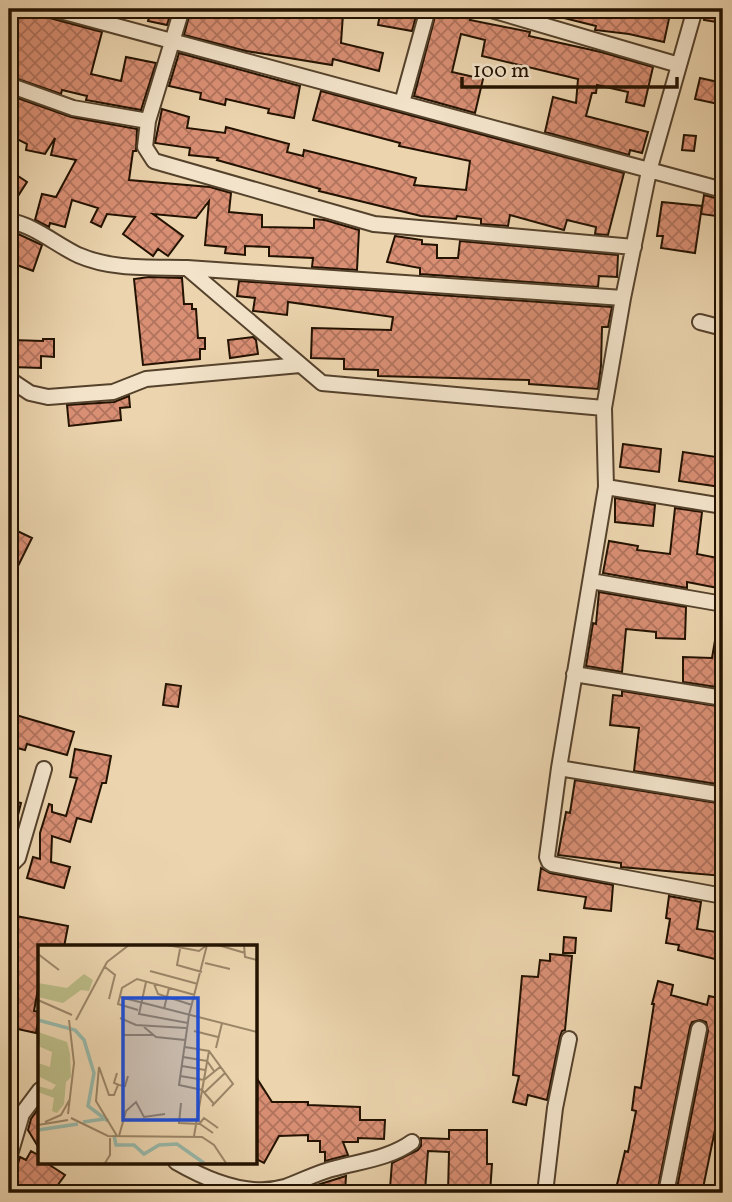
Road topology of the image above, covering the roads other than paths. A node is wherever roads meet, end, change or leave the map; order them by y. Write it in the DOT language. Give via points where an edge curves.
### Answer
graph roads {
  1 [pos="53,9"];
  2 [pos="182,9"];
  3 [pos="428,9"];
  4 [pos="488,9"];
  5 [pos="695,9"];
  6 [pos="69,10"];
  7 [pos="173,41"];
  8 [pos="679,65"];
  9 [pos="9,85"];
  10 [pos="402,103"];
  11 [pos="148,121"];
  12 [pos="649,171"];
  13 [pos="723,190"];
  14 [pos="9,221"];
  15 [pos="634,247"];
  16 [pos="187,268"];
  17 [pos="623,298"];
  18 [pos="700,322"];
  19 [pos="723,328"];
  20 [pos="300,365"];
  21 [pos="9,379"];
  22 [pos="604,408"];
  23 [pos="607,487"];
  24 [pos="723,506"];
  25 [pos="592,581"];
  26 [pos="723,604"];
  27 [pos="574,674"];
  28 [pos="723,698"];
  29 [pos="559,768"];
  30 [pos="44,769"];
  31 [pos="723,795"];
  32 [pos="9,867"];
  33 [pos="723,896"];
  34 [pos="699,1029"];
  35 [pos="569,1039"];
  36 [pos="38,1093"];
  37 [pos="412,1142"];
  38 [pos="9,1158"];
  39 [pos="179,1164"];
  40 [pos="545,1193"];
  41 [pos="666,1193"];
  1 -- 6 [label="street"];
  2 -- 7 [label="street"];
  3 -- 10 [label="street"];
  4 -- 8 [label="street"];
  5 -- 8 [label="street"];
  6 -- 7 [label="street"];
  7 -- 10 [label="street"];
  7 -- 11 [label="street"];
  8 -- 12 [label="street"];
  9 -- 11 [label="street" via="73,108"];
  10 -- 12 [label="street"];
  11 -- 15 [label="street" via="146,151 158,163 374,224"];
  12 -- 13 [label="street"];
  12 -- 15 [label="street"];
  14 -- 16 [label="street" via="92,260 121,266"];
  15 -- 17 [label="street"];
  16 -- 17 [label="street"];
  16 -- 20 [label="street"];
  17 -- 22 [label="street"];
  18 -- 19 [label="street"];
  20 -- 21 [label="street" via="146,379 113,392 48,397 30,393"];
  20 -- 22 [label="street" via="322,383"];
  22 -- 23 [label="street"];
  23 -- 24 [label="street"];
  23 -- 25 [label="street"];
  25 -- 26 [label="street"];
  25 -- 27 [label="street"];
  27 -- 28 [label="street"];
  27 -- 29 [label="street"];
  29 -- 31 [label="street"];
  29 -- 33 [label="street" via="549,862"];
  30 -- 32 [label="street" via="18,858"];
  34 -- 41 [label="street"];
  35 -- 40 [label="street"];
  36 -- 38 [label="street" via="22,1114"];
  37 -- 39 [label="street" via="391,1154 261,1191 202,1177"];
}
